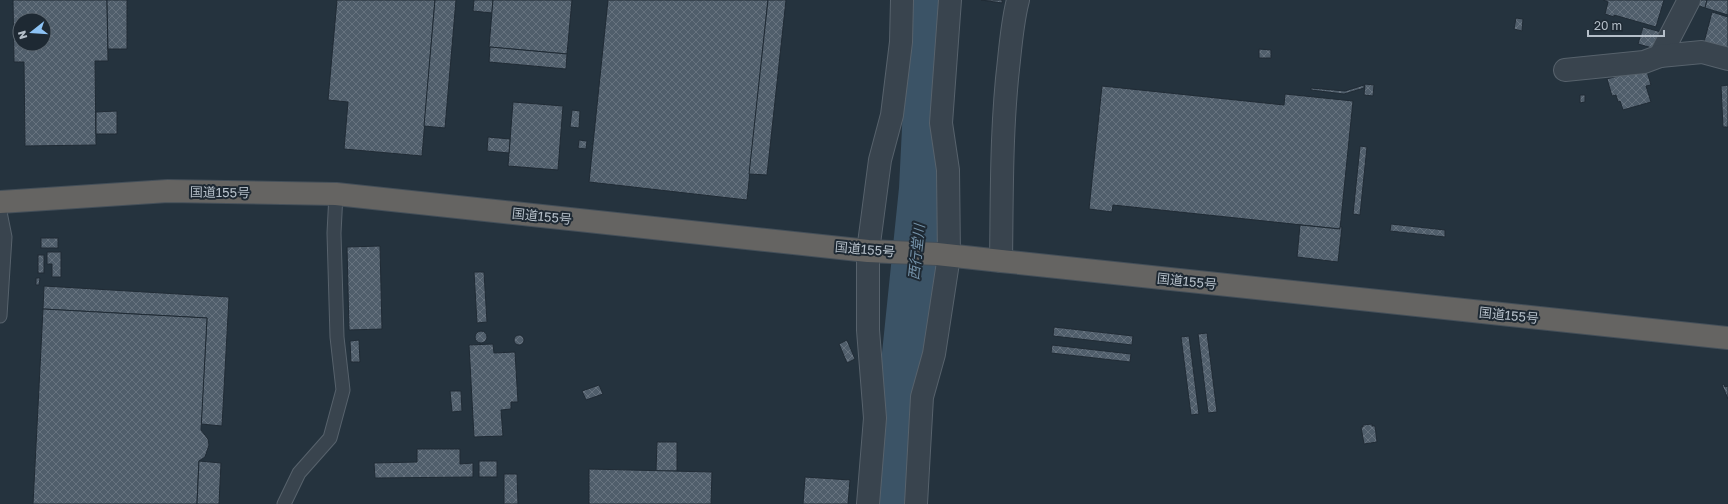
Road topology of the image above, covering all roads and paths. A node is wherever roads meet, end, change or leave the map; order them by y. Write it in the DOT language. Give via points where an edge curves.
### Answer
graph roads {
  1 [pos="902,0"];
  2 [pos="950,0"];
  3 [pos="1018,0"];
  4 [pos="1689,0"];
  5 [pos="1660,56"];
  6 [pos="1728,59"];
  7 [pos="1566,70"];
  8 [pos="336,194"];
  9 [pos="0,202"];
  10 [pos="0,212"];
  11 [pos="872,251"];
  12 [pos="943,255"];
  13 [pos="1001,261"];
  14 [pos="0,316"];
  15 [pos="1728,338"];
  16 [pos="284,504"];
  17 [pos="868,504"];
  18 [pos="916,504"];
  1 -- 11 [label="street" via="901,42 892,115 880,160"];
  2 -- 12 [label="street" via="942,123 948,170"];
  3 -- 13 [label="street" via="1014,13 1006,88"];
  4 -- 5 [label="street"];
  5 -- 6 [label="street" via="1702,52"];
  5 -- 7 [label="street" via="1644,62"];
  8 -- 9 [label="highway, 国道155号" via="168,191"];
  8 -- 11 [label="highway, 国道155号"];
  8 -- 16 [label="lane" via="334,233 337,337 343,390 330,438 298,473"];
  10 -- 14 [label="lane" via="5,237"];
  11 -- 12 [label="highway, 国道155号"];
  11 -- 17 [label="street" via="868,330 874,418"];
  12 -- 13 [label="highway, 国道155号"];
  12 -- 18 [label="street" via="934,354 922,397"];
  13 -- 15 [label="highway, 国道155号"];
}
